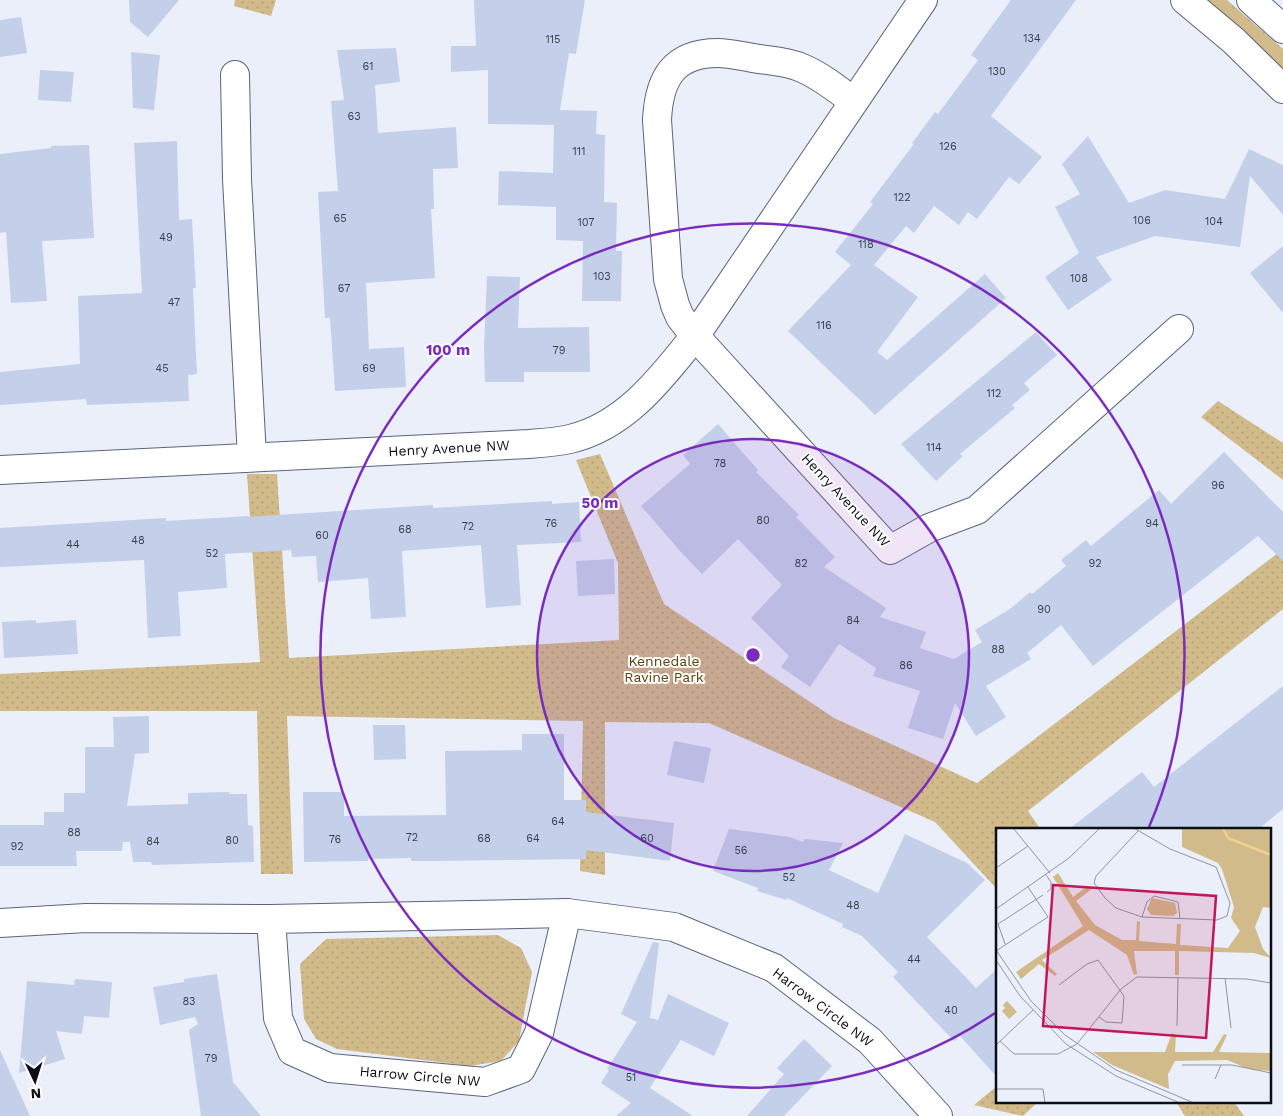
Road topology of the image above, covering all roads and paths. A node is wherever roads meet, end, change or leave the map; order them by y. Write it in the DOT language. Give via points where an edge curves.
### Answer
graph roads {
  1 [pos="923,0"];
  2 [pos="1185,0"];
  3 [pos="1251,0"];
  4 [pos="1283,29"];
  5 [pos="236,75"];
  6 [pos="1283,89"];
  7 [pos="853,101"];
  8 [pos="1179,329"];
  9 [pos="695,336"];
  10 [pos="252,457"];
  11 [pos="0,470"];
  12 [pos="566,913"];
  13 [pos="271,919"];
  14 [pos="0,923"];
  15 [pos="938,1116"];
  1 -- 7 [label="street, Henry Avenue NW"];
  2 -- 6 [label="street" via="1234,41"];
  3 -- 4 [label="street"];
  5 -- 10 [label="street" via="237,179"];
  7 -- 9 [label="street, Henry Avenue NW"];
  7 -- 9 [label="street, Henry Avenue NW" via="818,76 784,63 720,53 703,54 670,71 660,92 657,120 668,279 680,316"];
  8 -- 9 [label="street, Henry Avenue NW" via="977,510 930,528 890,550"];
  9 -- 10 [label="street, Henry Avenue NW" via="661,378 626,412 572,439 528,444"];
  10 -- 11 [label="street, Henry Avenue NW"];
  12 -- 13 [label="street, Harrow Circle NW"];
  12 -- 13 [label="street, Harrow Circle NW" via="539,1033 521,1069 485,1082 330,1068 292,1052 278,1018"];
  12 -- 15 [label="street, Harrow Circle NW" via="674,927 774,968 870,1041"];
  13 -- 14 [label="street, Harrow Circle NW" via="86,918"];
}
